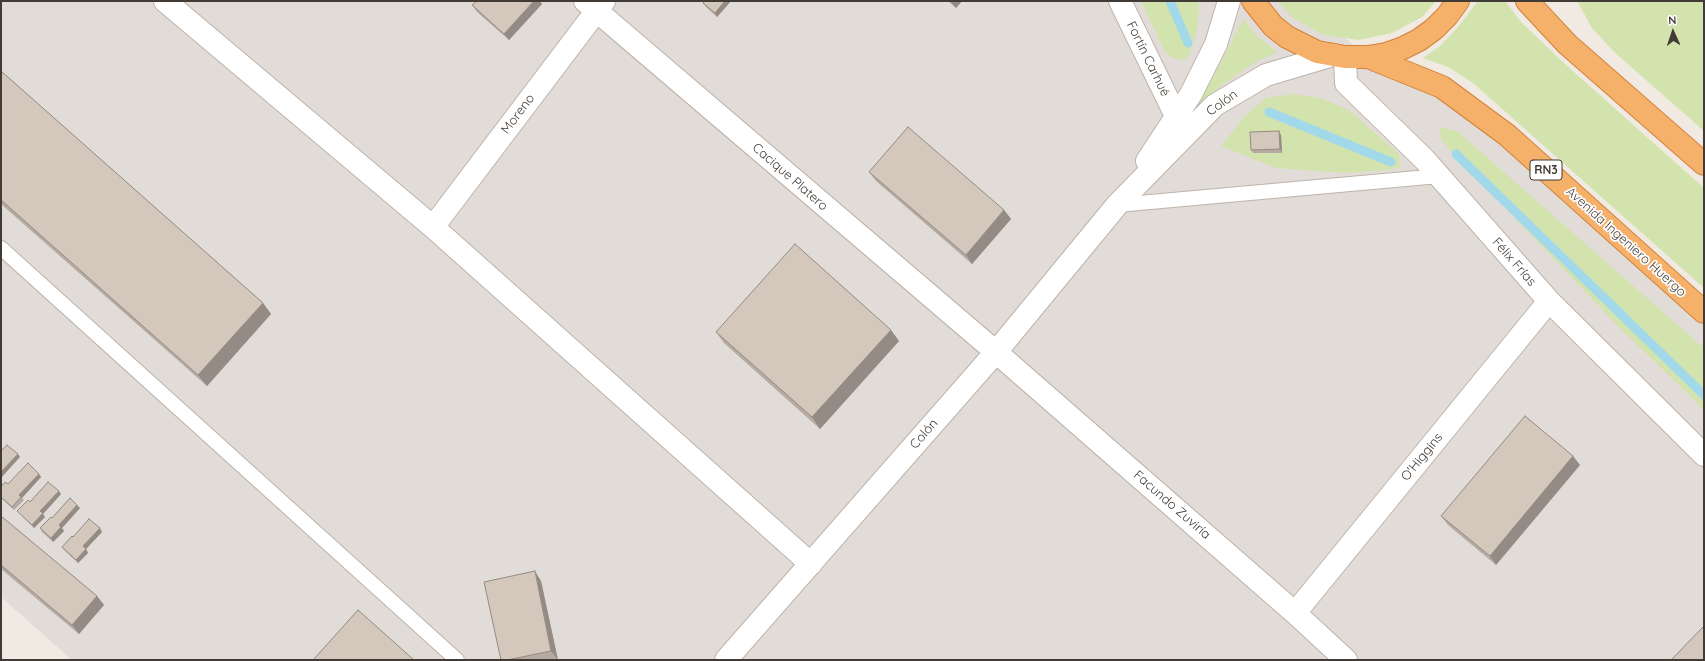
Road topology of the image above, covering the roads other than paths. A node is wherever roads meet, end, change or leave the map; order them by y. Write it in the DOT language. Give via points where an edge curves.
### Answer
graph roads {
  1 [pos="165,1"];
  2 [pos="1120,1"];
  3 [pos="1229,1"];
  4 [pos="1253,1"];
  5 [pos="1458,1"];
  6 [pos="1527,1"];
  7 [pos="595,4"];
  8 [pos="1339,56"];
  9 [pos="1368,57"];
  10 [pos="1176,116"];
  11 [pos="1704,164"];
  12 [pos="1439,176"];
  13 [pos="1117,205"];
  14 [pos="433,228"];
  15 [pos="1,248"];
  16 [pos="1549,301"];
  17 [pos="1704,312"];
  18 [pos="996,352"];
  19 [pos="1704,456"];
  20 [pos="811,564"];
  21 [pos="1294,613"];
  22 [pos="457,660"];
  23 [pos="726,660"];
  24 [pos="1346,660"];
  1 -- 14 [label="street"];
  2 -- 10 [label="street, Fortín Carhué"];
  3 -- 10 [label="street, Colón" via="1216,44 1191,94"];
  4 -- 8 [label="highway, RN3" via="1273,26 1287,37 1317,52"];
  5 -- 9 [label="highway, RN3" via="1434,29 1419,40 1386,54"];
  6 -- 11 [label="highway" via="1567,44"];
  7 -- 14 [label="street, Moreno"];
  7 -- 18 [label="street, Cacique Platero"];
  8 -- 9 [label="highway, RN3"];
  8 -- 12 [label="street, Félix Frías" via="1346,83"];
  8 -- 13 [label="street, Colón" via="1266,75 1215,105"];
  9 -- 17 [label="highway, Avenida Ingeniero Huergo / RN3" via="1442,87 1507,135"];
  10 -- 13 [label="street, Colón"];
  12 -- 13 [label="lane"];
  12 -- 16 [label="street, Félix Frías"];
  13 -- 18 [label="street, Colón"];
  14 -- 20 [label="street"];
  15 -- 22 [label="lane"];
  16 -- 19 [label="street, Félix Frías"];
  16 -- 21 [label="street, O'Higgins"];
  18 -- 20 [label="street, Colón"];
  18 -- 21 [label="street, Facundo Zuviría"];
  20 -- 23 [label="street, Colón"];
  21 -- 24 [label="street, Facundo Zuviría"];
}
